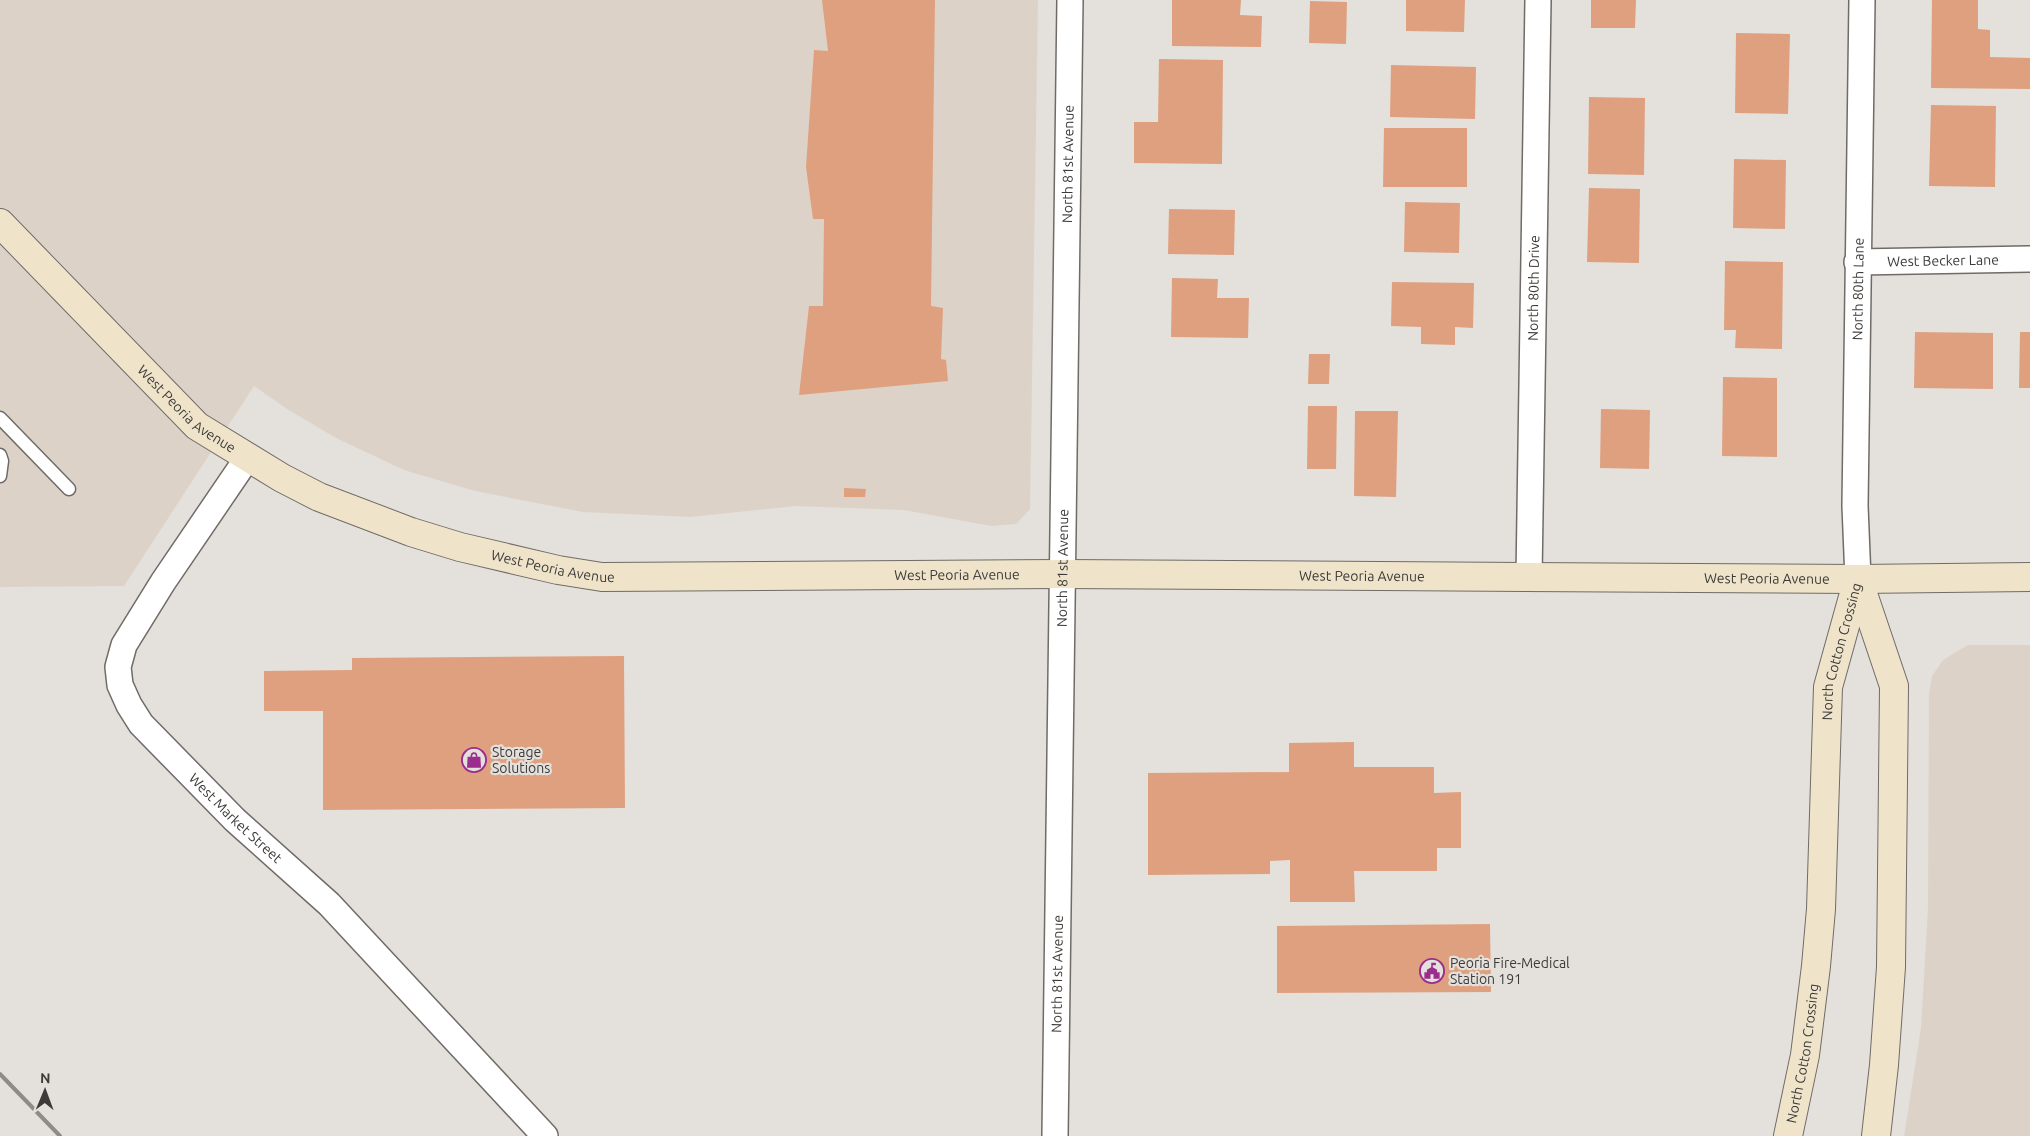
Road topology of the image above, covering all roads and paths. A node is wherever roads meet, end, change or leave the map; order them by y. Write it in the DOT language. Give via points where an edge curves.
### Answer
graph roads {
  1 [pos="1070,0"];
  2 [pos="1538,0"];
  3 [pos="1862,0"];
  4 [pos="0,223"];
  5 [pos="2030,259"];
  6 [pos="1857,262"];
  7 [pos="0,418"];
  8 [pos="0,455"];
  9 [pos="248,457"];
  10 [pos="0,476"];
  11 [pos="69,489"];
  12 [pos="1062,574"];
  13 [pos="1529,577"];
  14 [pos="2030,577"];
  15 [pos="1858,579"];
  16 [pos="545,1136"];
  17 [pos="1055,1136"];
  18 [pos="1788,1136"];
  19 [pos="1876,1136"];
  1 -- 12 [label="street, North 81st Avenue"];
  2 -- 13 [label="street, North 80th Drive"];
  3 -- 6 [label="street, North 80th Lane"];
  4 -- 9 [label="main road, West Peoria Avenue" via="197,426"];
  5 -- 6 [label="street, West Becker Lane"];
  6 -- 15 [label="street, North 80th Lane" via="1855,506"];
  7 -- 11 [label="lane"];
  8 -- 10 [label="lane"];
  9 -- 12 [label="main road, West Peoria Avenue" via="319,498 366,516 460,546 558,570 602,577"];
  9 -- 16 [label="street, West Market Street" via="124,645 118,667 120,685 142,724 235,820 329,904"];
  12 -- 13 [label="main road, West Peoria Avenue"];
  12 -- 17 [label="street, North 81st Avenue"];
  13 -- 15 [label="main road, West Peoria Avenue"];
  14 -- 15 [label="main road, West Peoria Avenue"];
  15 -- 18 [label="main road, North Cotton Crossing" via="1828,687 1818,947 1805,1054"];
  15 -- 19 [label="main road, North Cotton Crossing" via="1894,686 1891,967"];
}
